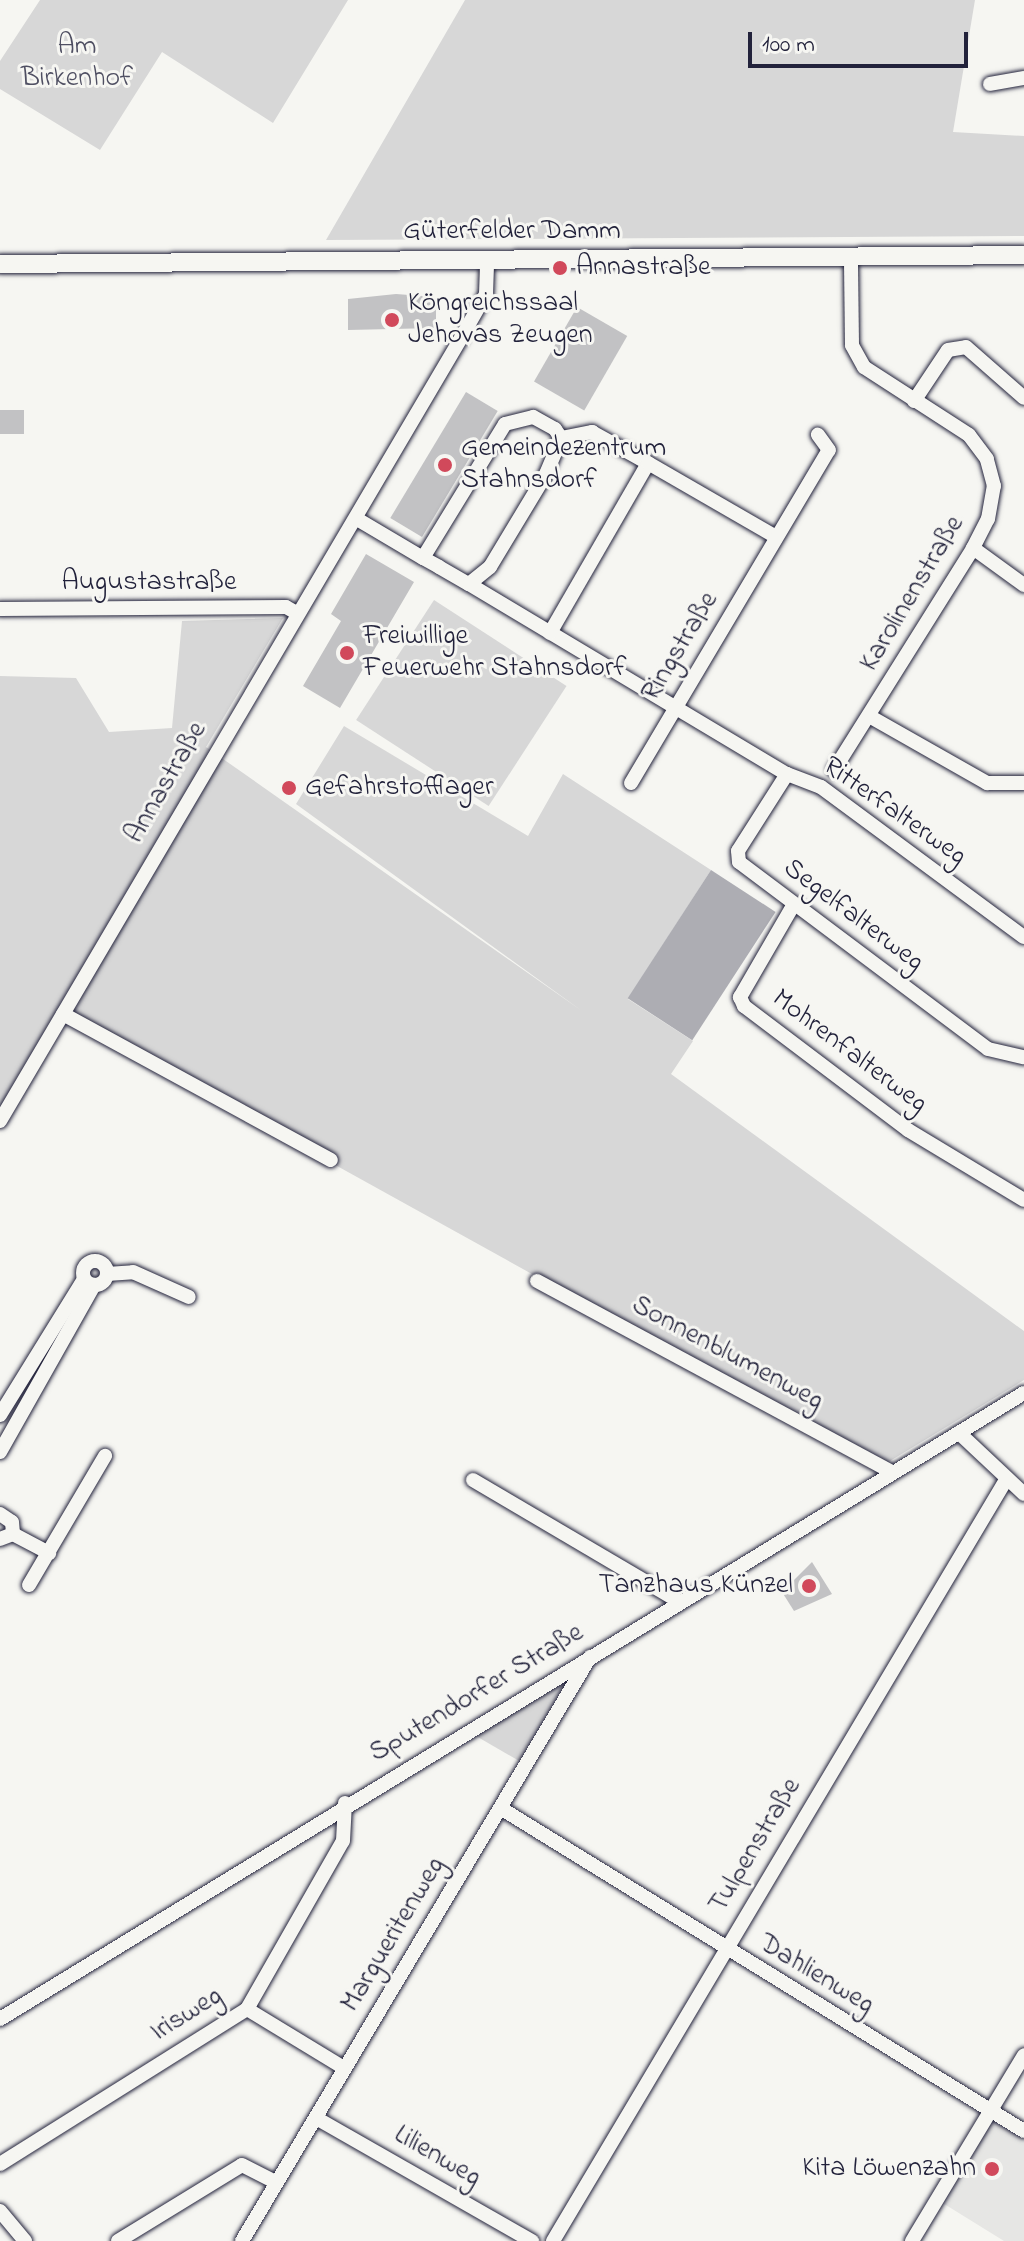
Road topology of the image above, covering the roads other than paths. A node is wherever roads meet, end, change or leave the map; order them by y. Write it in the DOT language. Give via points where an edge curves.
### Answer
graph roads {
  1 [pos="1024,78"];
  2 [pos="990,84"];
  3 [pos="1024,255"];
  4 [pos="851,258"];
  5 [pos="487,260"];
  6 [pos="0,264"];
  7 [pos="1024,398"];
  8 [pos="914,401"];
  9 [pos="818,435"];
  10 [pos="561,438"];
  11 [pos="648,463"];
  12 [pos="357,519"];
  13 [pos="776,537"];
  14 [pos="973,548"];
  15 [pos="423,558"];
  16 [pos="469,584"];
  17 [pos="1024,585"];
  18 [pos="0,609"];
  19 [pos="297,613"];
  20 [pos="550,633"];
  21 [pos="682,711"];
  22 [pos="869,716"];
  23 [pos="834,770"];
  24 [pos="787,774"];
  25 [pos="631,783"];
  26 [pos="1024,783"];
  27 [pos="794,904"];
  28 [pos="1024,937"];
  29 [pos="63,1014"];
  30 [pos="1024,1057"];
  31 [pos="0,1121"];
  32 [pos="331,1160"];
  33 [pos="1024,1200"];
  34 [pos="107,1274"];
  35 [pos="537,1281"];
  36 [pos="89,1282"];
  37 [pos="189,1297"];
  38 [pos="1024,1393"];
  39 [pos="0,1415"];
  40 [pos="959,1433"];
  41 [pos="0,1452"];
  42 [pos="105,1456"];
  43 [pos="891,1472"];
  44 [pos="473,1480"];
  45 [pos="1006,1480"];
  46 [pos="1024,1494"];
  47 [pos="0,1514"];
  48 [pos="7,1537"];
  49 [pos="49,1553"];
  50 [pos="29,1585"];
  51 [pos="680,1602"];
  52 [pos="590,1656"];
  53 [pos="345,1803"];
  54 [pos="502,1809"];
  55 [pos="724,1950"];
  56 [pos="247,2009"];
  57 [pos="0,2019"];
  58 [pos="1024,2055"];
  59 [pos="344,2068"];
  60 [pos="991,2111"];
  61 [pos="316,2118"];
  62 [pos="1024,2131"];
  63 [pos="0,2164"];
  64 [pos="276,2182"];
  65 [pos="0,2211"];
  66 [pos="25,2241"];
  67 [pos="118,2241"];
  68 [pos="242,2241"];
  69 [pos="532,2241"];
  70 [pos="553,2241"];
  71 [pos="912,2241"];
  1 -- 2 [label="street"];
  3 -- 4 [label="street, Güterfelder Damm"];
  4 -- 5 [label="street, Güterfelder Damm"];
  4 -- 8 [label="street, Karolinenstraße" via="852,345 871,375"];
  5 -- 6 [label="street, Güterfelder Damm"];
  5 -- 12 [label="street, Annastraße" via="486,294"];
  7 -- 8 [label="street" via="966,347 948,350"];
  8 -- 14 [label="street, Karolinenstraße" via="969,435 987,459 994,486 988,519"];
  9 -- 13 [label="street, Ringstraße" via="829,450"];
  10 -- 11 [label="street" via="592,432"];
  10 -- 15 [label="street" via="533,417 505,424"];
  10 -- 16 [label="street" via="490,567"];
  11 -- 13 [label="street"];
  11 -- 20 [label="street"];
  12 -- 15 [label="street, Ritterfalterweg"];
  12 -- 19 [label="street, Annastraße"];
  13 -- 21 [label="street, Ringstraße"];
  14 -- 17 [label="street"];
  14 -- 22 [label="street, Karolinenstraße"];
  15 -- 16 [label="street, Ritterfalterweg"];
  16 -- 20 [label="street, Ritterfalterweg"];
  18 -- 19 [label="street, Augustastraße" via="286,607"];
  19 -- 29 [label="street, Annastraße"];
  20 -- 21 [label="street, Ritterfalterweg"];
  21 -- 24 [label="street, Ritterfalterweg"];
  21 -- 25 [label="street, Ringstraße"];
  22 -- 23 [label="street, Karolinenstraße"];
  22 -- 26 [label="street" via="987,783"];
  24 -- 27 [label="street, Segelfalterweg" via="738,851 739,862"];
  24 -- 28 [label="street, Ritterfalterweg" via="821,787"];
  27 -- 30 [label="street, Segelfalterweg" via="988,1049"];
  27 -- 33 [label="street, Mohrenfalterweg" via="740,997 744,1006 908,1130"];
  29 -- 31 [label="street, Annastraße"];
  29 -- 32 [label="street"];
  34 -- 36 [label="street"];
  34 -- 36 [label="street" via="103,1264 92,1261"];
  34 -- 37 [label="street" via="133,1272"];
  35 -- 43 [label="street, Sonnenblumenweg"];
  36 -- 39 [label="street"];
  36 -- 41 [label="street"];
  38 -- 40 [label="street, Sputendorfer Straße"];
  40 -- 43 [label="street, Sputendorfer Straße"];
  40 -- 45 [label="street"];
  42 -- 49 [label="street"];
  43 -- 51 [label="street, Sputendorfer Straße"];
  44 -- 51 [label="street"];
  45 -- 46 [label="street"];
  45 -- 55 [label="street, Tulpenstraße"];
  47 -- 48 [label="street" via="12,1522"];
  48 -- 49 [label="street"];
  49 -- 50 [label="street"];
  51 -- 52 [label="street, Sputendorfer Straße"];
  52 -- 53 [label="street, Sputendorfer Straße"];
  52 -- 54 [label="street, Margueritenweg"];
  53 -- 56 [label="street, Irisweg" via="343,1841"];
  53 -- 57 [label="street, Sputendorfer Straße"];
  54 -- 55 [label="street, Dahlienweg"];
  54 -- 59 [label="street, Margueritenweg"];
  55 -- 60 [label="street, Dahlienweg"];
  55 -- 70 [label="street, Tulpenstraße"];
  56 -- 59 [label="street"];
  56 -- 63 [label="street, Irisweg"];
  58 -- 60 [label="street"];
  59 -- 61 [label="street, Margueritenweg"];
  60 -- 62 [label="street, Dahlienweg"];
  60 -- 71 [label="street"];
  61 -- 64 [label="street, Margueritenweg"];
  61 -- 69 [label="street, Lilienweg"];
  64 -- 67 [label="street" via="242,2165"];
  64 -- 68 [label="street, Margueritenweg"];
  65 -- 66 [label="street"];
}
